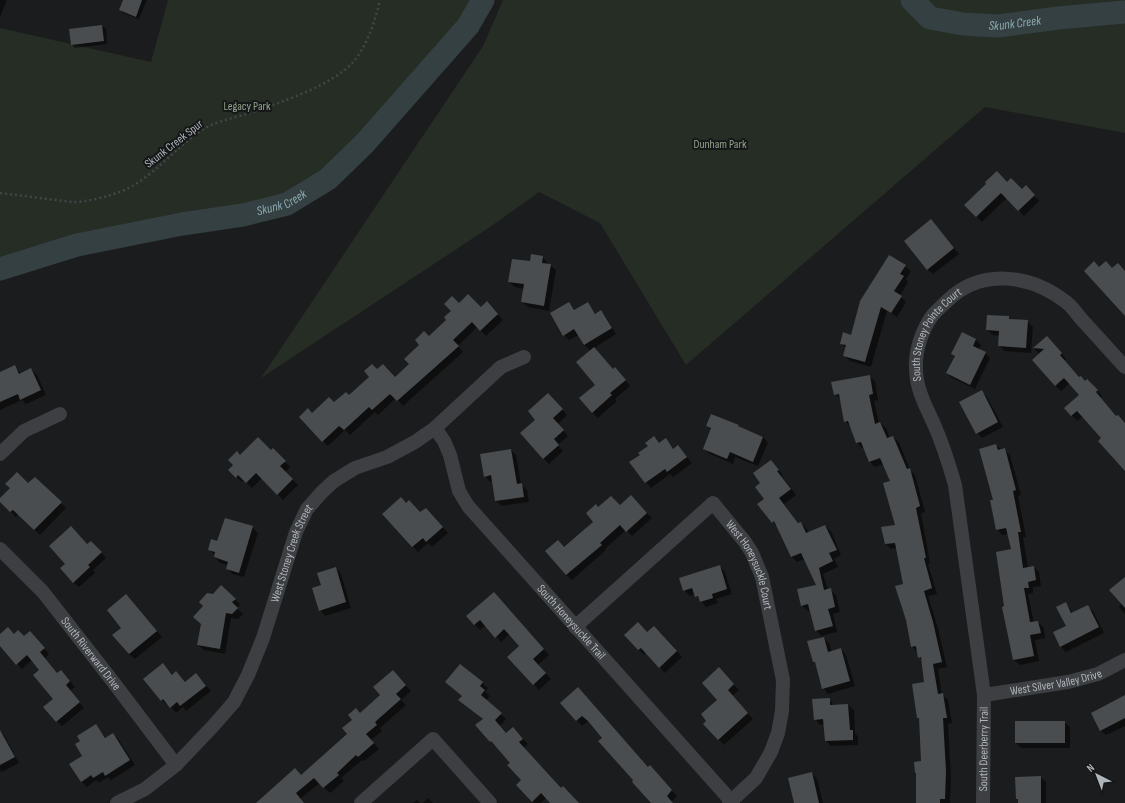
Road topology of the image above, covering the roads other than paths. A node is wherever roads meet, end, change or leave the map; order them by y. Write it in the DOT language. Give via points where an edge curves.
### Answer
graph roads {
  1 [pos="524,357"];
  2 [pos="1125,367"];
  3 [pos="60,414"];
  4 [pos="435,428"];
  5 [pos="0,454"];
  6 [pos="0,549"];
  7 [pos="575,627"];
  8 [pos="1125,660"];
  9 [pos="984,695"];
  10 [pos="176,765"];
  11 [pos="731,802"];
  12 [pos="116,803"];
  13 [pos="361,803"];
  14 [pos="490,803"];
  15 [pos="984,803"];
  1 -- 4 [label="street, West Stoney Creek Street" via="501,367"];
  2 -- 9 [label="street, South Stoney Pointe Court" via="1067,303 1045,289 1019,280 1002,278 968,286 932,315 924,331 917,352 917,380 921,398 949,463 954,485"];
  3 -- 5 [label="street" via="24,431"];
  4 -- 7 [label="street, South Honeysuckle Trail" via="450,455 459,491 468,506"];
  4 -- 10 [label="street, West Stoney Creek Street" via="387,457 355,468 334,481 307,509 296,532 263,638 248,675 234,702"];
  6 -- 10 [label="street, South Riverward Drive" via="43,592"];
  7 -- 11 [label="street, South Honeysuckle Trail"];
  7 -- 11 [label="street, West Honeysuckle Court" via="713,503 745,542 762,577 784,686 778,733 771,752 756,778"];
  8 -- 9 [label="street, West Silver Valley Drive" via="1098,674 1068,682"];
  9 -- 15 [label="street, South Deerberry Trail"];
  10 -- 12 [label="street, West Stoney Creek Street" via="145,789"];
  13 -- 14 [label="street" via="433,739"];
}
